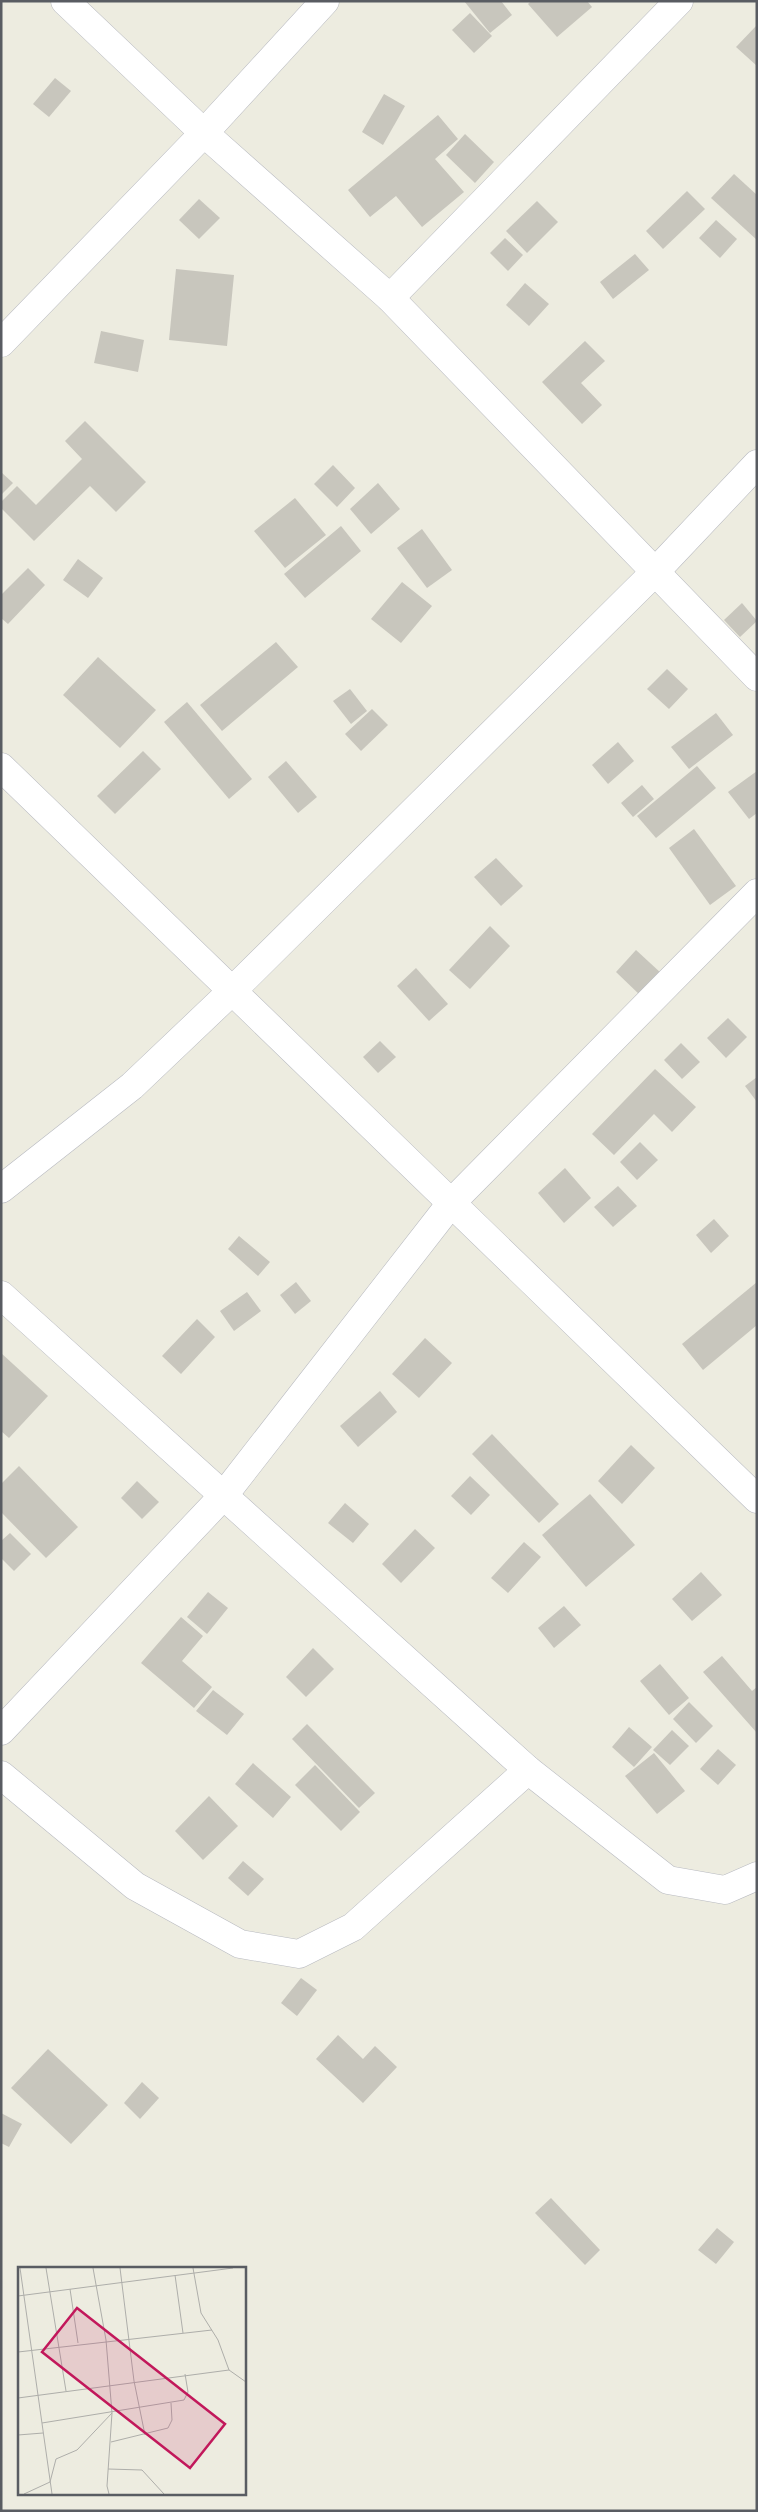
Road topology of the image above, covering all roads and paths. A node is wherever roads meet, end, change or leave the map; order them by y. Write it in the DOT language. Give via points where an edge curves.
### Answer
graph roads {
  1 [pos="65,1"];
  2 [pos="325,1"];
  3 [pos="679,1"];
  4 [pos="204,133"];
  5 [pos="390,298"];
  6 [pos="1,343"];
  7 [pos="757,464"];
  8 [pos="656,571"];
  9 [pos="757,677"];
  10 [pos="1,767"];
  11 [pos="757,892"];
  12 [pos="233,990"];
  13 [pos="1,1189"];
  14 [pos="452,1202"];
  15 [pos="1,1295"];
  16 [pos="224,1495"];
  17 [pos="757,1499"];
  18 [pos="1,1731"];
  19 [pos="528,1770"];
  20 [pos="1,1775"];
  21 [pos="757,1876"];
  1 -- 4 [label="street"];
  2 -- 4 [label="street"];
  3 -- 5 [label="street"];
  4 -- 5 [label="street"];
  4 -- 6 [label="street"];
  5 -- 8 [label="street"];
  7 -- 8 [label="street"];
  8 -- 9 [label="street"];
  8 -- 12 [label="street"];
  10 -- 12 [label="street"];
  11 -- 14 [label="street"];
  12 -- 13 [label="street" via="132,1086"];
  12 -- 14 [label="street"];
  14 -- 16 [label="street"];
  14 -- 17 [label="street"];
  15 -- 16 [label="street"];
  16 -- 18 [label="street"];
  16 -- 19 [label="street"];
  19 -- 20 [label="street" via="353,1927 299,1954 240,1944 135,1886"];
  19 -- 21 [label="street" via="668,1880 725,1890"];
}
